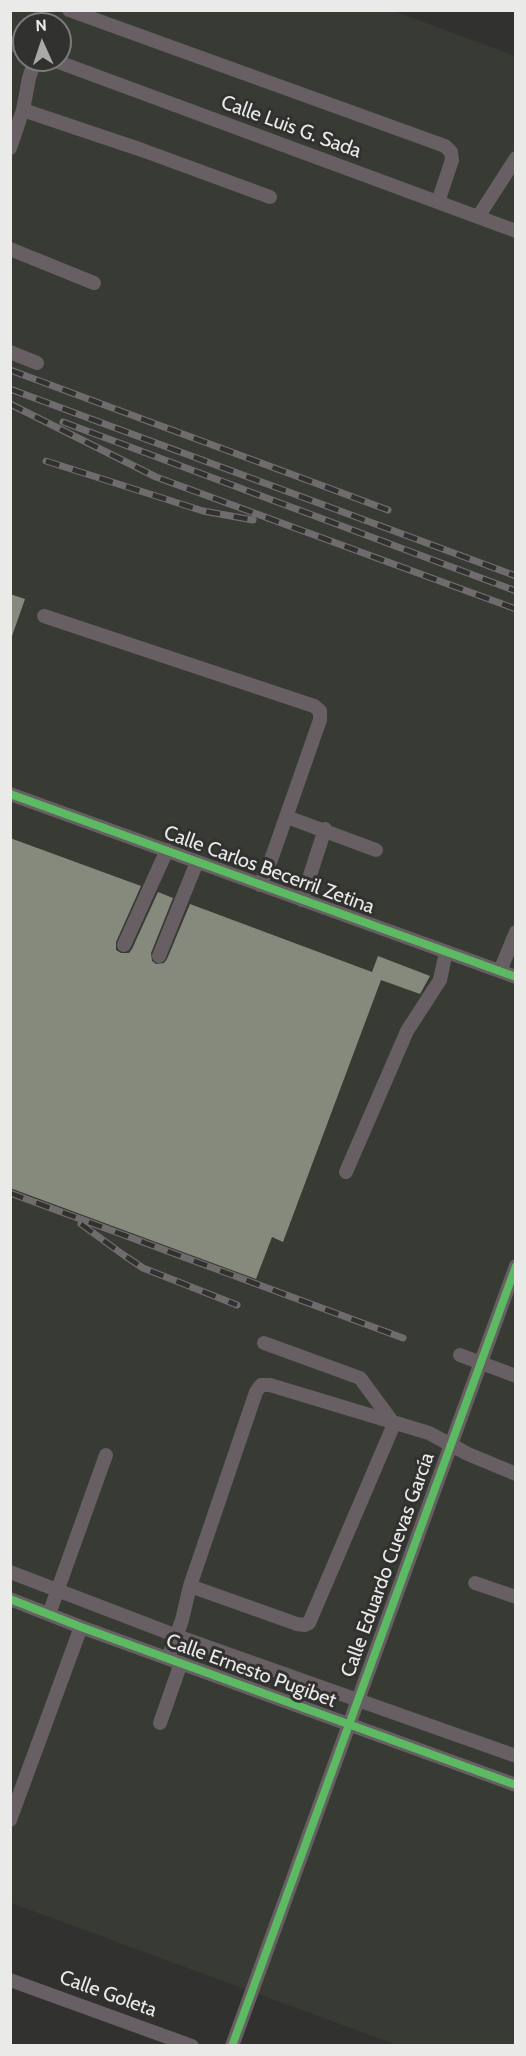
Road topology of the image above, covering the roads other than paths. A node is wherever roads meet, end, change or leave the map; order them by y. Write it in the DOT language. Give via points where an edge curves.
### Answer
graph roads {
  1 [pos="69,10"];
  2 [pos="72,67"];
  3 [pos="30,72"];
  4 [pos="23,110"];
  5 [pos="10,148"];
  6 [pos="516,158"];
  7 [pos="270,197"];
  8 [pos="438,202"];
  9 [pos="478,218"];
  10 [pos="516,231"];
  11 [pos="10,249"];
  12 [pos="94,283"];
  13 [pos="10,352"];
  14 [pos="37,363"];
  15 [pos="44,616"];
  16 [pos="10,794"];
  17 [pos="287,817"];
  18 [pos="325,830"];
  19 [pos="167,850"];
  20 [pos="376,850"];
  21 [pos="197,862"];
  22 [pos="260,885"];
  23 [pos="302,900"];
  24 [pos="516,932"];
  25 [pos="124,945"];
  26 [pos="446,952"];
  27 [pos="159,956"];
  28 [pos="500,971"];
  29 [pos="516,977"];
  30 [pos="346,1172"];
  31 [pos="516,1266"];
  32 [pos="264,1343"];
  33 [pos="460,1355"];
  34 [pos="480,1363"];
  35 [pos="516,1376"];
  36 [pos="394,1424"];
  37 [pos="449,1445"];
  38 [pos="106,1455"];
  39 [pos="516,1474"];
  40 [pos="10,1572"];
  41 [pos="475,1583"];
  42 [pos="190,1586"];
  43 [pos="57,1590"];
  44 [pos="516,1597"];
  45 [pos="10,1599"];
  46 [pos="49,1614"];
  47 [pos="81,1627"];
  48 [pos="177,1636"];
  49 [pos="168,1658"];
  50 [pos="182,1663"];
  51 [pos="357,1701"];
  52 [pos="160,1723"];
  53 [pos="424,1723"];
  54 [pos="348,1725"];
  55 [pos="414,1748"];
  56 [pos="494,1748"];
  57 [pos="516,1756"];
  58 [pos="485,1774"];
  59 [pos="516,1785"];
  60 [pos="10,1820"];
  61 [pos="10,1980"];
  62 [pos="192,2046"];
  63 [pos="232,2046"];
  1 -- 8 [label="street" via="445,146 452,160"];
  2 -- 8 [label="street, Calle Luis G. Sada"];
  3 -- 4 [label="street"];
  4 -- 5 [label="street"];
  4 -- 7 [label="street"];
  6 -- 9 [label="street"];
  8 -- 9 [label="street, Calle Luis G. Sada"];
  9 -- 10 [label="street, Calle Luis G. Sada"];
  11 -- 12 [label="street"];
  13 -- 14 [label="street"];
  15 -- 17 [label="street" via="317,708 320,720"];
  16 -- 19 [label="street, Calle Carlos Becerril Zetina"];
  17 -- 18 [label="street"];
  17 -- 22 [label="street"];
  18 -- 20 [label="street"];
  18 -- 23 [label="street"];
  19 -- 21 [label="street, Calle Carlos Becerril Zetina"];
  19 -- 25 [label="street"];
  21 -- 22 [label="street, Calle Carlos Becerril Zetina"];
  21 -- 27 [label="street"];
  22 -- 23 [label="street, Calle Carlos Becerril Zetina"];
  23 -- 26 [label="street, Calle Carlos Becerril Zetina"];
  24 -- 28 [label="street"];
  26 -- 28 [label="street, Calle Carlos Becerril Zetina"];
  26 -- 30 [label="street" via="440,980 406,1031"];
  28 -- 29 [label="street, Calle Carlos Becerril Zetina"];
  31 -- 34 [label="street, Calle Eduardo Cuevas García"];
  32 -- 36 [label="street" via="360,1378"];
  33 -- 34 [label="street"];
  34 -- 35 [label="street"];
  34 -- 37 [label="street, Calle Eduardo Cuevas García"];
  36 -- 37 [label="street" via="429,1433"];
  36 -- 42 [label="street" via="309,1623 297,1624"];
  36 -- 42 [label="street" via="261,1385"];
  37 -- 39 [label="street"];
  37 -- 51 [label="street, Calle Eduardo Cuevas García"];
  38 -- 43 [label="street"];
  40 -- 43 [label="street, Calle Ernesto Pugibet"];
  41 -- 44 [label="street"];
  42 -- 48 [label="street"];
  43 -- 46 [label="street"];
  43 -- 48 [label="street, Calle Ernesto Pugibet"];
  45 -- 46 [label="street, Calle Ernesto Pugibet"];
  46 -- 47 [label="street, Calle Ernesto Pugibet"];
  47 -- 49 [label="street, Calle Ernesto Pugibet"];
  47 -- 60 [label="street"];
  48 -- 49 [label="street"];
  48 -- 51 [label="street, Calle Ernesto Pugibet"];
  49 -- 50 [label="street, Calle Ernesto Pugibet"];
  50 -- 52 [label="street"];
  50 -- 54 [label="street, Calle Ernesto Pugibet"];
  51 -- 53 [label="street, Calle Ernesto Pugibet"];
  51 -- 54 [label="street, Calle Eduardo Cuevas García"];
  53 -- 55 [label="street"];
  53 -- 56 [label="street, Calle Ernesto Pugibet"];
  54 -- 55 [label="street, Calle Ernesto Pugibet"];
  54 -- 63 [label="street, Calle Eduardo Cuevas García"];
  55 -- 58 [label="street, Calle Ernesto Pugibet"];
  56 -- 57 [label="street, Calle Ernesto Pugibet"];
  56 -- 58 [label="street"];
  58 -- 59 [label="street, Calle Ernesto Pugibet"];
  61 -- 62 [label="street, Calle Goleta"];
}
